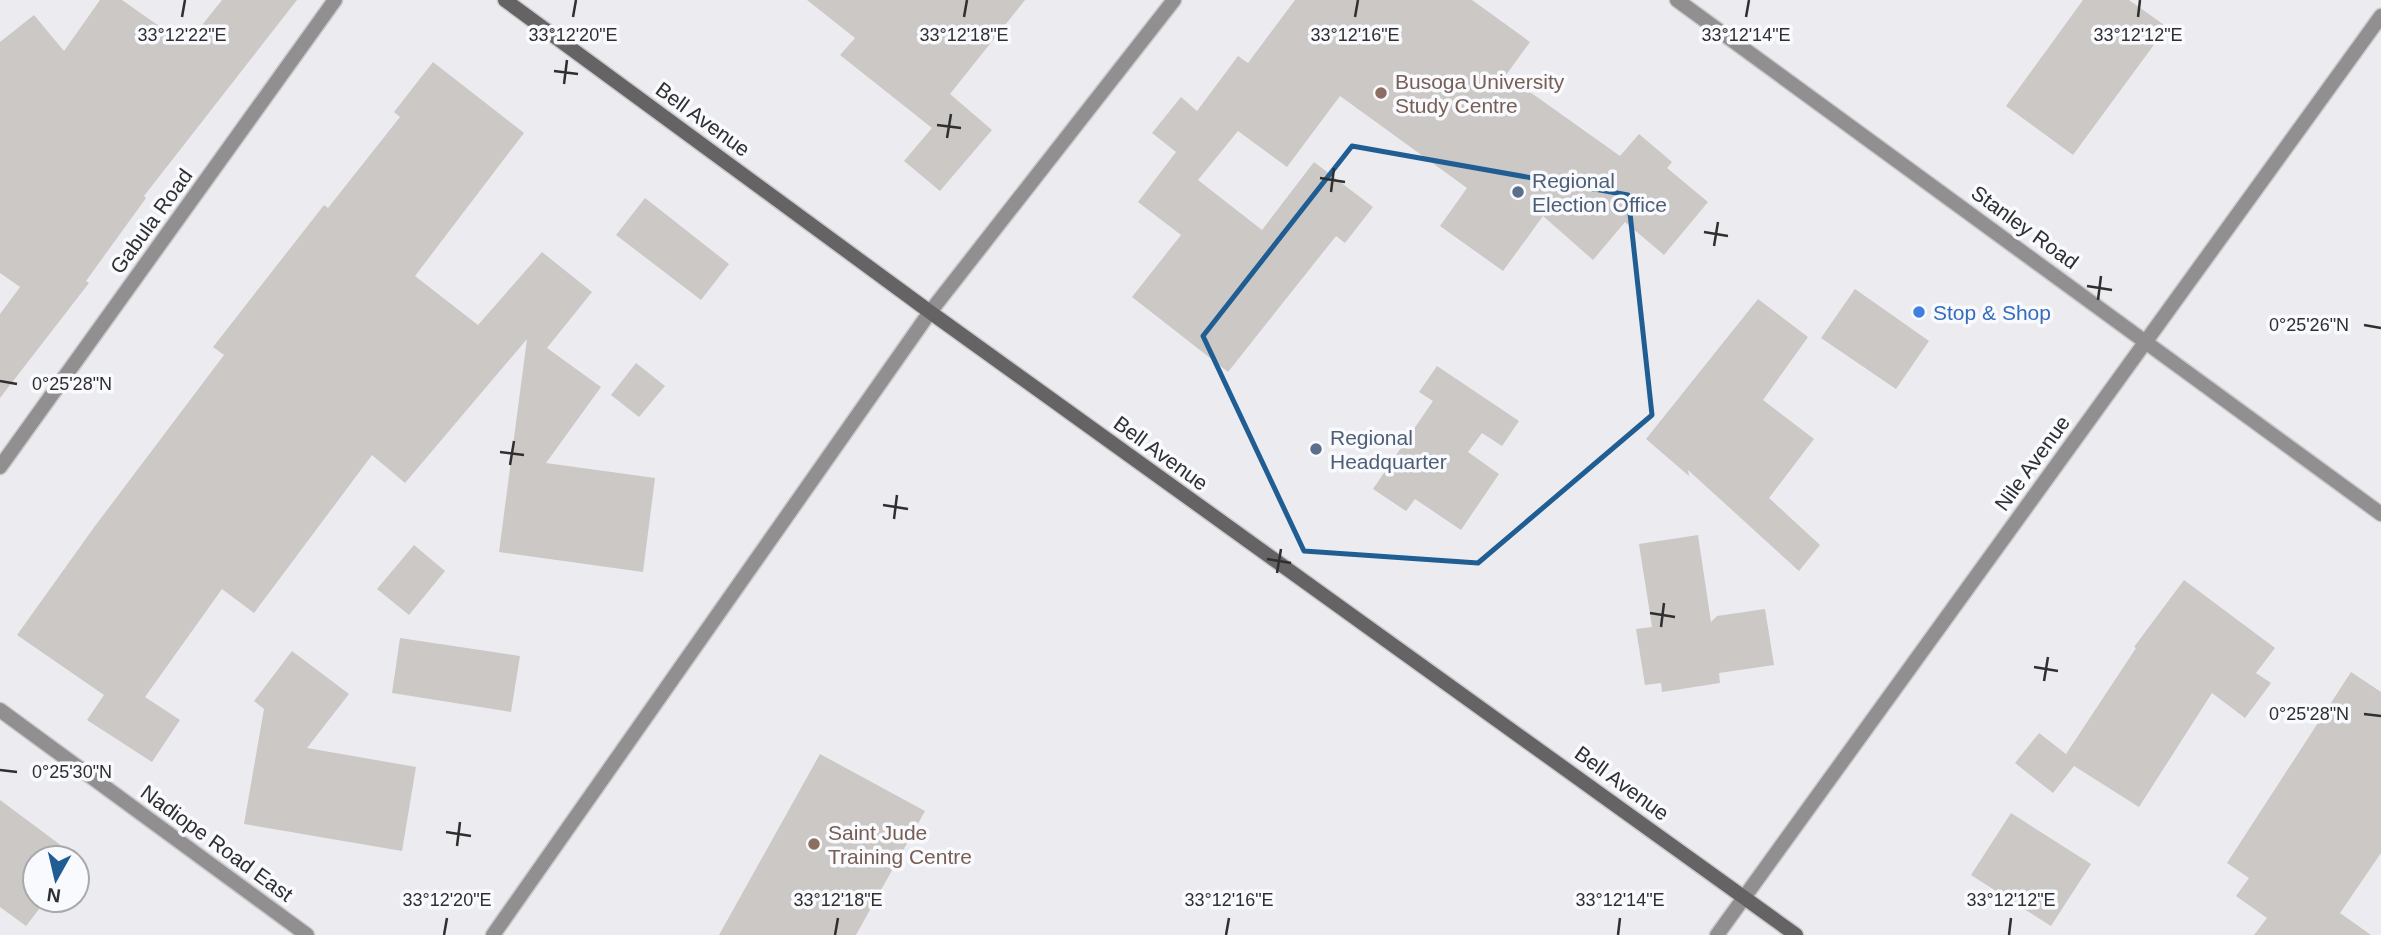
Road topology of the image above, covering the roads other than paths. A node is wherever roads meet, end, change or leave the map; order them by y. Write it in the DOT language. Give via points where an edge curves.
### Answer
graph roads {
  1 [pos="335,0"];
  2 [pos="505,0"];
  3 [pos="1174,0"];
  4 [pos="1677,0"];
  5 [pos="2381,16"];
  6 [pos="930,312"];
  7 [pos="2146,341"];
  8 [pos="0,467"];
  9 [pos="2381,514"];
  10 [pos="0,710"];
  11 [pos="1744,897"];
  12 [pos="307,935"];
  13 [pos="493,935"];
  14 [pos="1717,935"];
  15 [pos="1796,935"];
  1 -- 8 [label="street, Gabula Road"];
  2 -- 6 [label="street, Bell Avenue"];
  3 -- 6 [label="street"];
  4 -- 7 [label="street, Stanley Road"];
  5 -- 7 [label="street, Nile Avenue"];
  6 -- 11 [label="street, Bell Avenue"];
  6 -- 13 [label="street"];
  7 -- 9 [label="street, Stanley Road"];
  7 -- 11 [label="street, Nile Avenue"];
  10 -- 12 [label="street, Nadiope Road East"];
  11 -- 14 [label="street, Nile Avenue"];
  11 -- 15 [label="street, Bell Avenue"];
}
